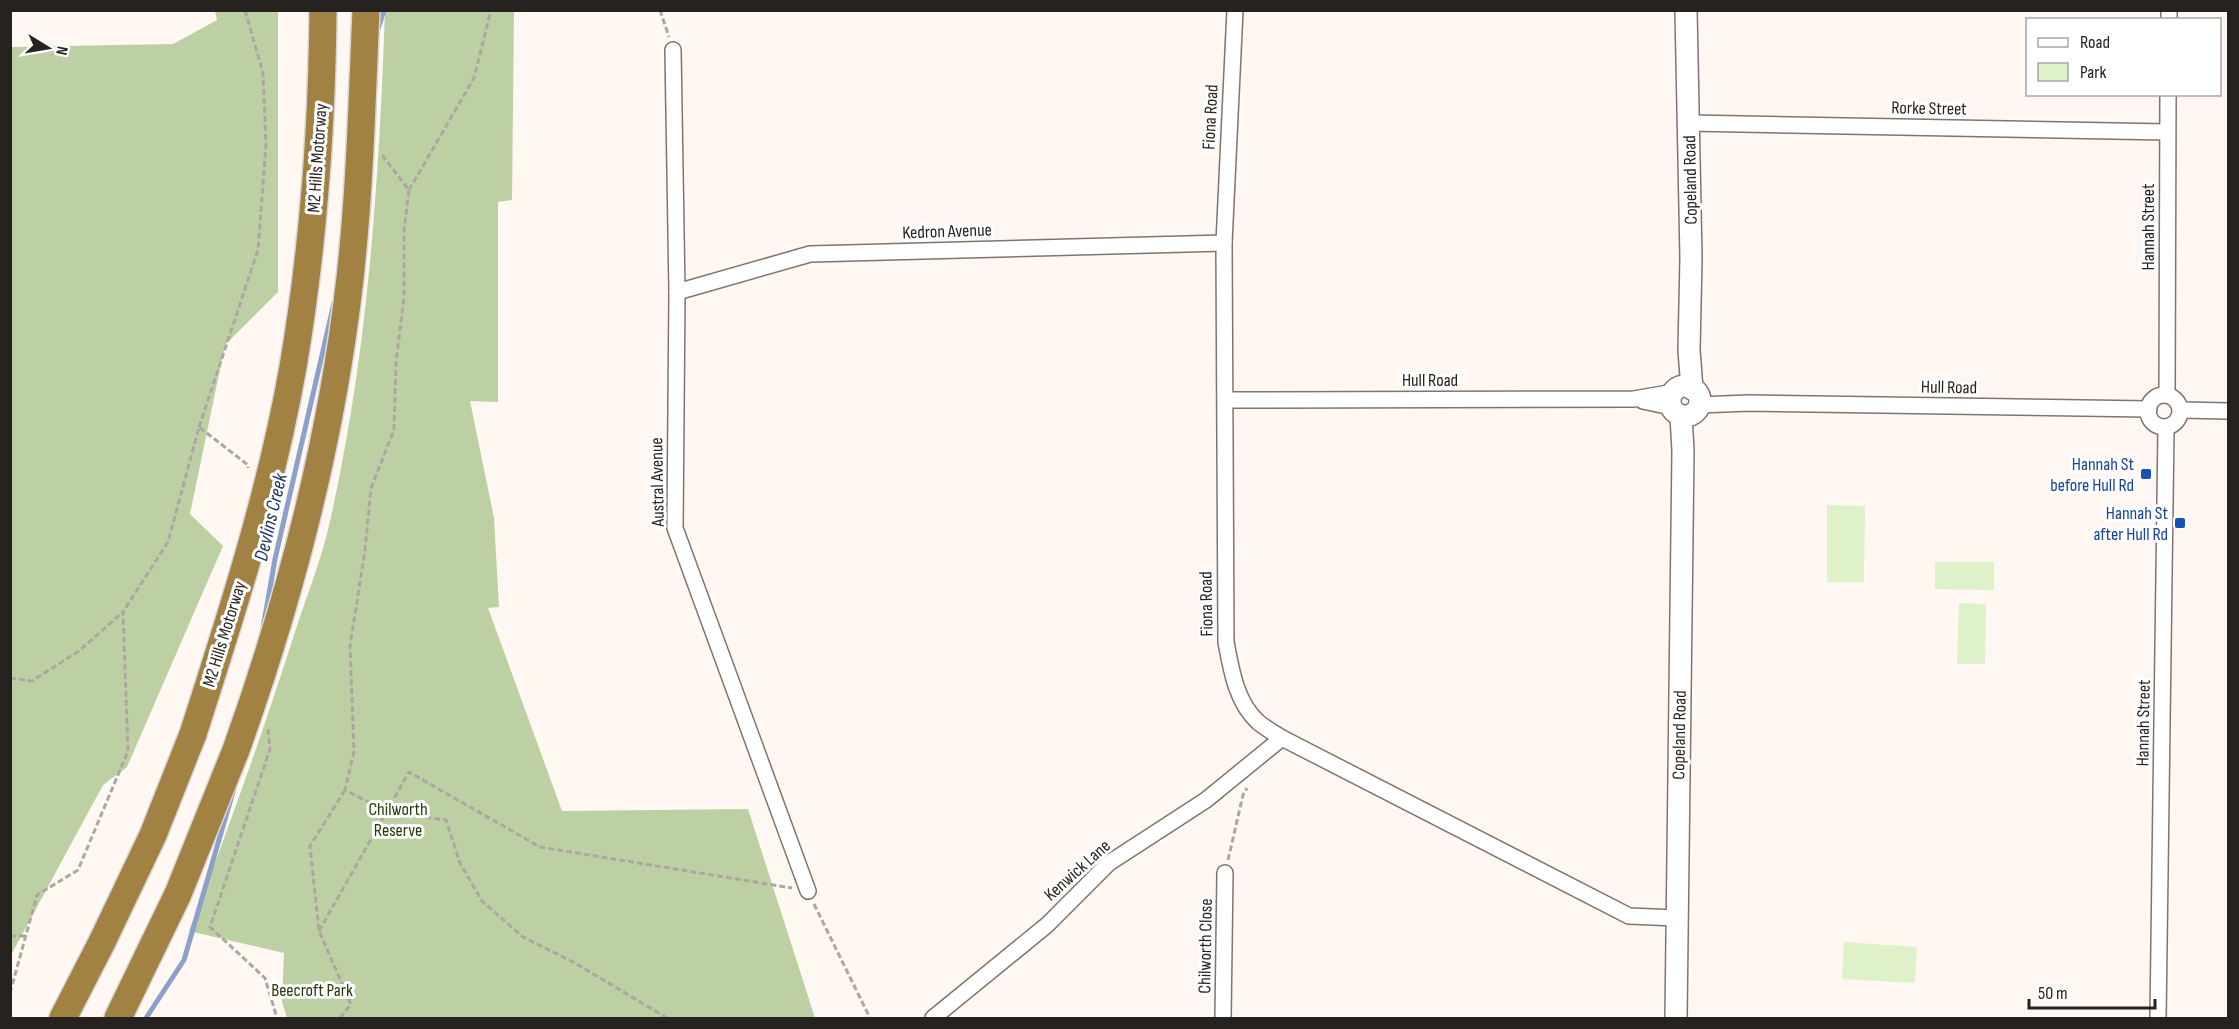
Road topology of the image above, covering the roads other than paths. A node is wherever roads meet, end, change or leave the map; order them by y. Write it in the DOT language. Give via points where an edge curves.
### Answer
graph roads {
  1 [pos="323,10"];
  2 [pos="366,10"];
  3 [pos="1235,10"];
  4 [pos="1686,10"];
  5 [pos="673,50"];
  6 [pos="2168,96"];
  7 [pos="1689,123"];
  8 [pos="2167,132"];
  9 [pos="1224,243"];
  10 [pos="676,292"];
  11 [pos="2167,395"];
  12 [pos="1225,400"];
  13 [pos="1686,401"];
  14 [pos="2149,410"];
  15 [pos="2181,410"];
  16 [pos="2229,411"];
  17 [pos="2166,428"];
  18 [pos="1282,738"];
  19 [pos="1226,873"];
  20 [pos="808,891"];
  21 [pos="1677,918"];
  22 [pos="63,1018"];
  23 [pos="118,1018"];
  24 [pos="933,1018"];
  25 [pos="1223,1018"];
  26 [pos="1676,1018"];
  27 [pos="2158,1018"];
  1 -- 22 [label="highway, M2 Hills Motorway, bridge" via="317,171 308,268 292,368 257,526 194,734 153,835"];
  2 -- 23 [label="highway, bridge" via="350,278 338,358 298,550 282,614 236,750 178,894"];
  3 -- 9 [label="street, Fiona Road"];
  4 -- 7 [label="main road, Copeland Road"];
  5 -- 10 [label="street, Austral Avenue"];
  6 -- 8 [label="street, Hannah Street"];
  7 -- 8 [label="street, Rorke Street"];
  7 -- 13 [label="main road, Copeland Road" via="1691,258"];
  8 -- 11 [label="street, Hannah Street"];
  9 -- 10 [label="street, Kedron Avenue" via="810,254"];
  9 -- 12 [label="street, Fiona Road"];
  10 -- 20 [label="street, Austral Avenue" via="675,528"];
  11 -- 14 [label="street" via="2155,399"];
  11 -- 15 [label="street" via="2176,400"];
  12 -- 13 [label="street, Hull Road"];
  12 -- 18 [label="street, Fiona Road" via="1226,642 1240,697 1257,721"];
  13 -- 14 [label="street, Hull Road"];
  13 -- 21 [label="main road, Copeland Road"];
  14 -- 17 [label="street" via="2153,423"];
  15 -- 16 [label="street"];
  15 -- 17 [label="street" via="2177,422"];
  17 -- 27 [label="street, Hannah Street"];
  18 -- 21 [label="street, Fiona Road" via="1629,916"];
  18 -- 24 [label="street, Kenwick Lane" via="1206,800 1109,863 1047,925"];
  19 -- 25 [label="street, Chilworth Close"];
  21 -- 26 [label="main road, Copeland Road"];
}
